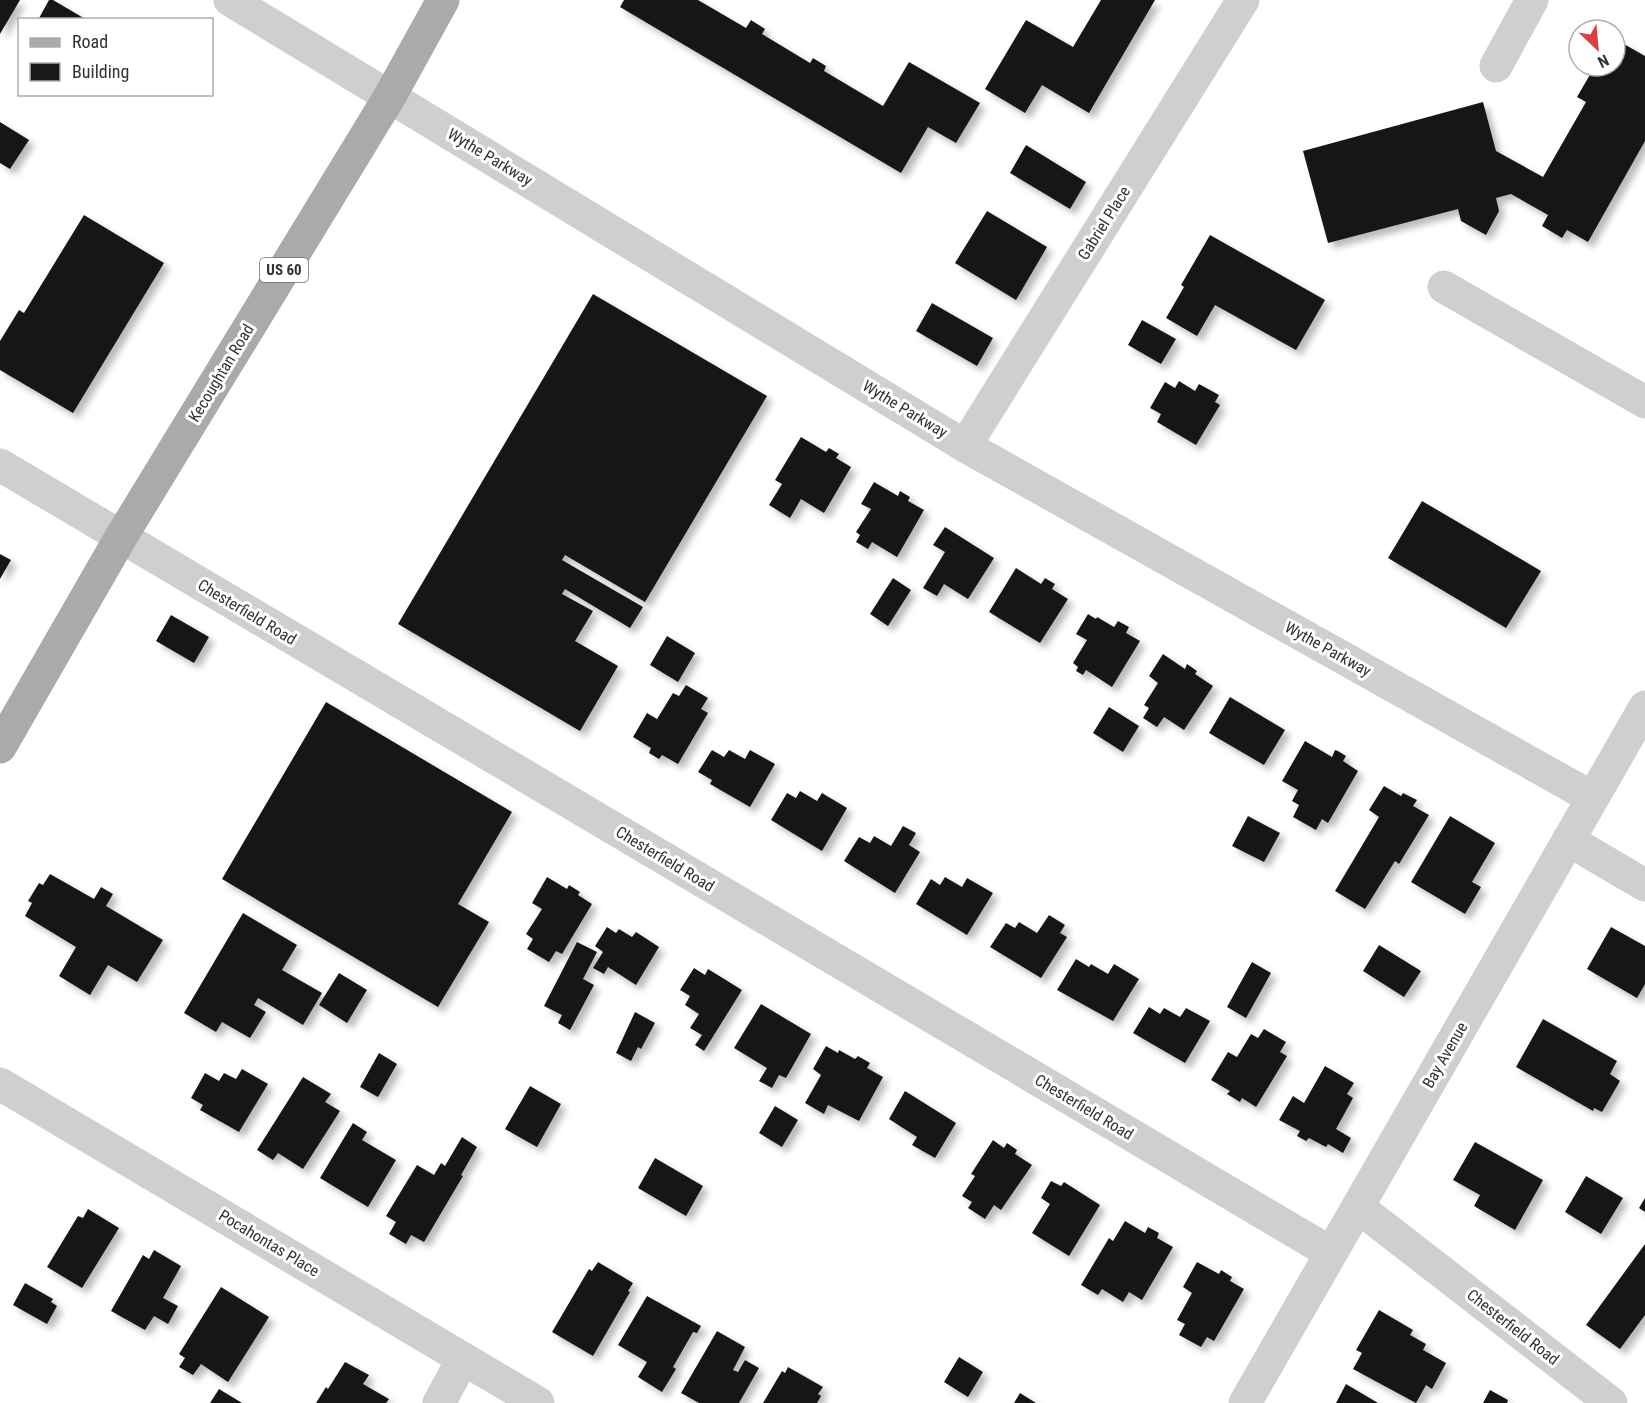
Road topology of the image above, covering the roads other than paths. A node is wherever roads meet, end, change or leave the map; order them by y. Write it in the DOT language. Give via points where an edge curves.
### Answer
graph roads {
  1 [pos="230,0"];
  2 [pos="443,0"];
  3 [pos="1243,0"];
  4 [pos="1532,0"];
  5 [pos="1496,66"];
  6 [pos="390,96"];
  7 [pos="1444,287"];
  8 [pos="1645,402"];
  9 [pos="965,446"];
  10 [pos="0,465"];
  11 [pos="121,537"];
  12 [pos="1645,707"];
  13 [pos="0,747"];
  14 [pos="1593,798"];
  15 [pos="1568,840"];
  16 [pos="1645,885"];
  17 [pos="0,1084"];
  18 [pos="1358,1207"];
  19 [pos="1331,1253"];
  20 [pos="464,1359"];
  21 [pos="439,1403"];
  22 [pos="538,1403"];
  23 [pos="1245,1403"];
  24 [pos="1611,1403"];
  1 -- 6 [label="street, Wythe Parkway"];
  2 -- 6 [label="main road, Kecoughtan Road / US 60"];
  3 -- 9 [label="street, Gabriel Place"];
  4 -- 5 [label="street"];
  6 -- 9 [label="street, Wythe Parkway"];
  6 -- 11 [label="main road, Kecoughtan Road / US 60"];
  7 -- 8 [label="street"];
  9 -- 14 [label="street, Wythe Parkway"];
  10 -- 11 [label="street, Chesterfield Road"];
  11 -- 13 [label="main road, Kecoughtan Road / US 60"];
  11 -- 19 [label="street, Chesterfield Road"];
  12 -- 14 [label="street, Bay Avenue"];
  14 -- 15 [label="street, Bay Avenue"];
  15 -- 16 [label="street"];
  15 -- 18 [label="street, Bay Avenue"];
  17 -- 20 [label="street, Pocahontas Place"];
  18 -- 19 [label="street, Bay Avenue"];
  18 -- 24 [label="street, Chesterfield Road"];
  19 -- 23 [label="street, Bay Avenue"];
  20 -- 21 [label="street"];
  20 -- 22 [label="street, Pocahontas Place"];
}
